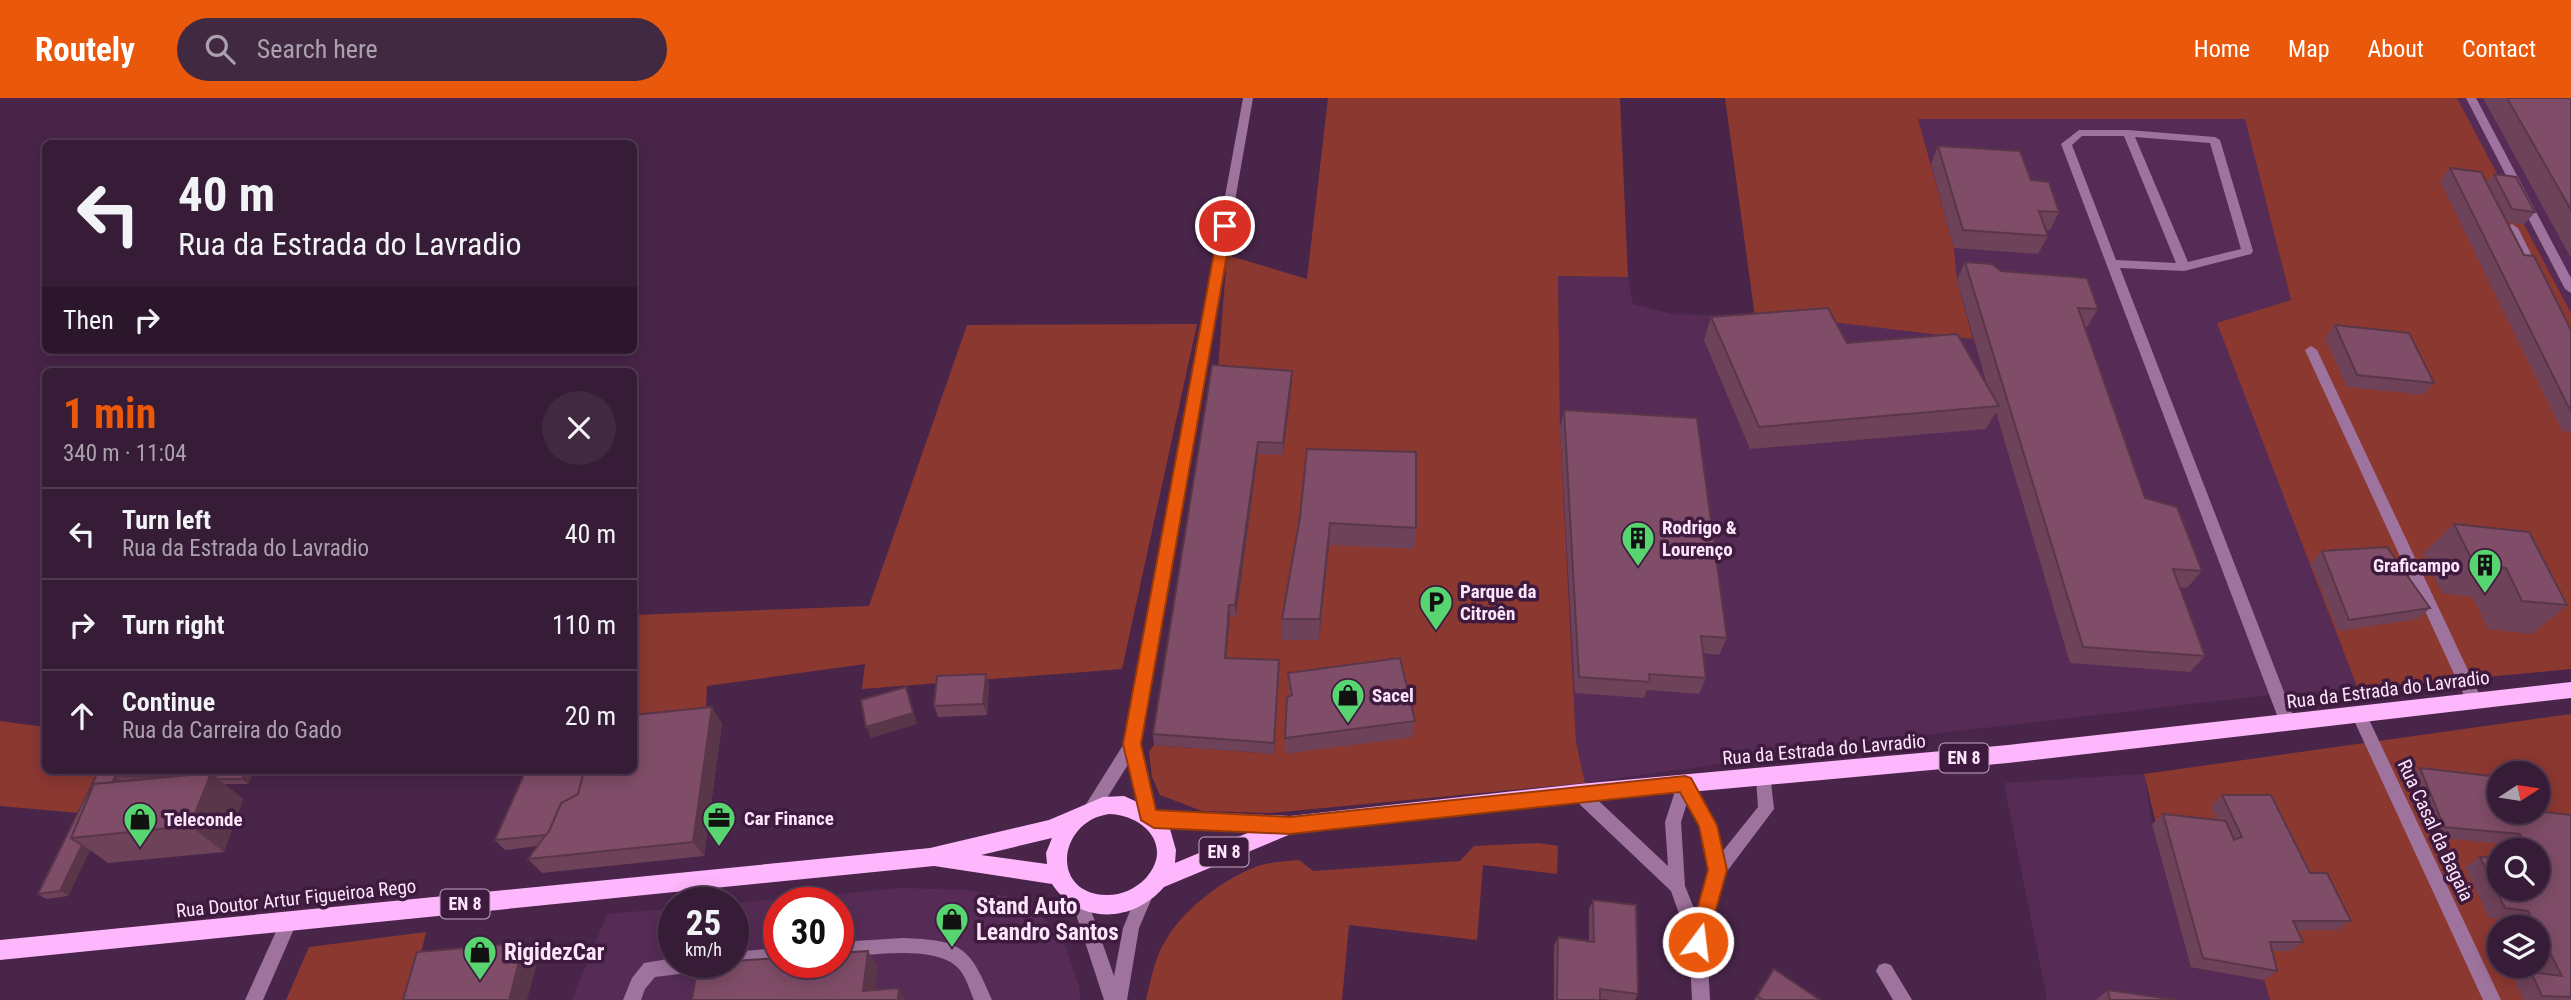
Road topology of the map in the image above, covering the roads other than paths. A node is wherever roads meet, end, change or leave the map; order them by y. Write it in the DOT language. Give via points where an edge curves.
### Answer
graph roads {
  1 [pos="1248,98"];
  2 [pos="2471,98"];
  3 [pos="2128,133"];
  4 [pos="2512,228"];
  5 [pos="2113,264"];
  6 [pos="2184,267"];
  7 [pos="2539,280"];
  8 [pos="2571,289"];
  9 [pos="2311,350"];
  10 [pos="2571,690"];
  11 [pos="2475,702"];
  12 [pos="2360,716"];
  13 [pos="2288,723"];
  14 [pos="1132,744"];
  15 [pos="1765,778"];
  16 [pos="1685,784"];
  17 [pos="1579,793"];
  18 [pos="1091,809"];
  19 [pos="1151,817"];
  20 [pos="1069,824"];
  21 [pos="1290,825"];
  22 [pos="930,857"];
  23 [pos="1718,870"];
  24 [pos="1058,875"];
  25 [pos="1152,886"];
  26 [pos="1677,886"];
  27 [pos="1079,899"];
  28 [pos="289,922"];
  29 [pos="1698,942"];
  30 [pos="854,948"];
  31 [pos="0,950"];
  32 [pos="658,968"];
  33 [pos="1885,971"];
  34 [pos="254,1000"];
  35 [pos="632,1000"];
  36 [pos="983,1000"];
  37 [pos="1116,1000"];
  38 [pos="1701,1000"];
  39 [pos="1903,1000"];
  40 [pos="2492,1000"];
  1 -- 14 [label="street"];
  2 -- 8 [label="street"];
  3 -- 5 [label="street" via="2079,133 2066,144"];
  3 -- 6 [label="street"];
  3 -- 6 [label="street" via="2215,140 2247,251"];
  4 -- 7 [label="street"];
  5 -- 6 [label="street"];
  5 -- 13 [label="street"];
  9 -- 11 [label="street"];
  10 -- 11 [label="main road, Rua da Estrada do Lavradio / EN 8"];
  11 -- 12 [label="main road, Rua da Estrada do Lavradio / EN 8"];
  12 -- 13 [label="main road, Rua da Estrada do Lavradio / EN 8"];
  12 -- 40 [label="street, Rua Casal da Bagaia"];
  13 -- 15 [label="main road, Rua da Estrada do Lavradio / EN 8"];
  14 -- 18 [label="street"];
  14 -- 19 [label="street"];
  15 -- 16 [label="main road, Rua da Estrada do Lavradio / EN 8"];
  15 -- 23 [label="street" via="1766,809"];
  16 -- 17 [label="main road, Rua da Estrada do Lavradio / EN 8"];
  16 -- 23 [label="street" via="1708,825"];
  16 -- 26 [label="street" via="1673,822"];
  17 -- 21 [label="main road, Rua da Estrada do Lavradio / EN 8"];
  17 -- 26 [label="street"];
  18 -- 19 [label="main road, Rua Doutor Artur Figueiroa Rego / EN 8" via="1121,804"];
  18 -- 20 [label="main road, Rua Doutor Artur Figueiroa Rego / EN 8"];
  19 -- 21 [label="main road, Rua da Estrada do Lavradio / EN 8"];
  19 -- 25 [label="main road" via="1163,832 1167,848 1165,864"];
  20 -- 22 [label="main road, Rua Doutor Artur Figueiroa Rego / EN 8"];
  20 -- 24 [label="main road" via="1058,845"];
  21 -- 25 [label="main road, Rua da Estrada do Lavradio / EN 8"];
  22 -- 24 [label="main road, Rua Doutor Artur Figueiroa Rego / EN 8"];
  22 -- 28 [label="main road, Rua Doutor Artur Figueiroa Rego / EN 8"];
  23 -- 29 [label="street"];
  24 -- 27 [label="main road"];
  25 -- 27 [label="main road, EN 8" via="1131,902 1113,906"];
  25 -- 37 [label="street" via="1131,928"];
  26 -- 29 [label="street"];
  27 -- 37 [label="street"];
  28 -- 31 [label="main road, Rua Doutor Artur Figueiroa Rego / EN 8"];
  28 -- 34 [label="street"];
  29 -- 38 [label="street"];
  30 -- 36 [label="street" via="891,944 941,950 962,960"];
  32 -- 35 [label="street" via="650,969"];
  33 -- 39 [label="street"];
}
